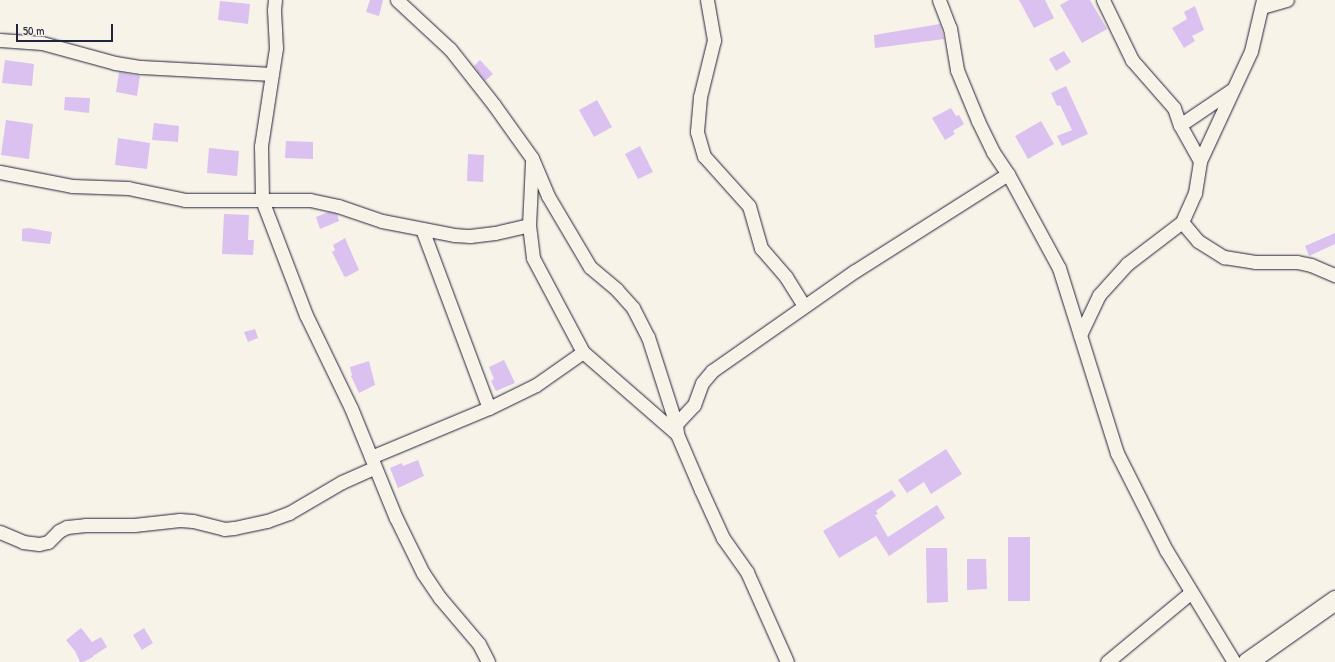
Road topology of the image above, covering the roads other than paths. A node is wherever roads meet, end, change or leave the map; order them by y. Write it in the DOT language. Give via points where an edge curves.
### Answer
graph roads {
  1 [pos="275,0"];
  2 [pos="397,0"];
  3 [pos="707,0"];
  4 [pos="939,0"];
  5 [pos="1103,0"];
  6 [pos="1287,0"];
  7 [pos="1263,3"];
  8 [pos="0,40"];
  9 [pos="272,74"];
  10 [pos="1233,89"];
  11 [pos="1180,125"];
  12 [pos="532,158"];
  13 [pos="1200,161"];
  14 [pos="0,172"];
  15 [pos="1008,174"];
  16 [pos="262,200"];
  17 [pos="1182,222"];
  18 [pos="528,225"];
  19 [pos="422,229"];
  20 [pos="1335,275"];
  21 [pos="804,306"];
  22 [pos="1080,335"];
  23 [pos="583,352"];
  24 [pos="489,408"];
  25 [pos="676,429"];
  26 [pos="373,462"];
  27 [pos="0,532"];
  28 [pos="1190,592"];
  29 [pos="1335,600"];
  30 [pos="488,662"];
  31 [pos="787,662"];
  32 [pos="1107,662"];
  33 [pos="1234,662"];
  34 [pos="1247,662"];
  1 -- 9 [label="street" via="276,48"];
  2 -- 12 [label="street" via="450,49"];
  3 -- 21 [label="street" via="714,40 700,97 697,132 704,156 749,206 761,248 786,277"];
  4 -- 15 [label="street" via="950,28 958,70 967,95 993,152"];
  5 -- 11 [label="street" via="1132,60 1174,108"];
  6 -- 7 [label="street"];
  7 -- 10 [label="street" via="1251,51"];
  8 -- 9 [label="street" via="42,44 141,67"];
  9 -- 16 [label="street" via="261,146"];
  10 -- 11 [label="street"];
  10 -- 13 [label="street"];
  11 -- 13 [label="street"];
  12 -- 18 [label="street"];
  12 -- 25 [label="street" via="548,196 590,267 633,308 648,336"];
  13 -- 17 [label="street" via="1195,193"];
  14 -- 16 [label="street" via="72,186 128,188 185,200"];
  15 -- 21 [label="street" via="953,207"];
  15 -- 22 [label="street" via="1059,268"];
  16 -- 19 [label="street" via="310,200 338,206 382,221"];
  16 -- 26 [label="street" via="306,315 351,408"];
  17 -- 20 [label="street" via="1198,241 1224,257 1255,262 1297,262"];
  17 -- 22 [label="street" via="1127,264 1099,295"];
  18 -- 19 [label="street" via="470,236"];
  18 -- 23 [label="street" via="533,258"];
  19 -- 24 [label="street"];
  21 -- 25 [label="street" via="712,372 702,383 694,405"];
  22 -- 28 [label="street" via="1117,453"];
  23 -- 24 [label="street" via="536,385"];
  23 -- 25 [label="street"];
  24 -- 26 [label="street"];
  25 -- 31 [label="street" via="723,538 747,572"];
  26 -- 27 [label="street" via="289,513 234,528 224,529 180,520 134,525 85,525 67,527 48,542 39,544 23,542"];
  26 -- 30 [label="street" via="396,518 423,573 440,598 479,644"];
  28 -- 32 [label="street"];
  28 -- 33 [label="street"];
  29 -- 34 [label="main road"];
}
